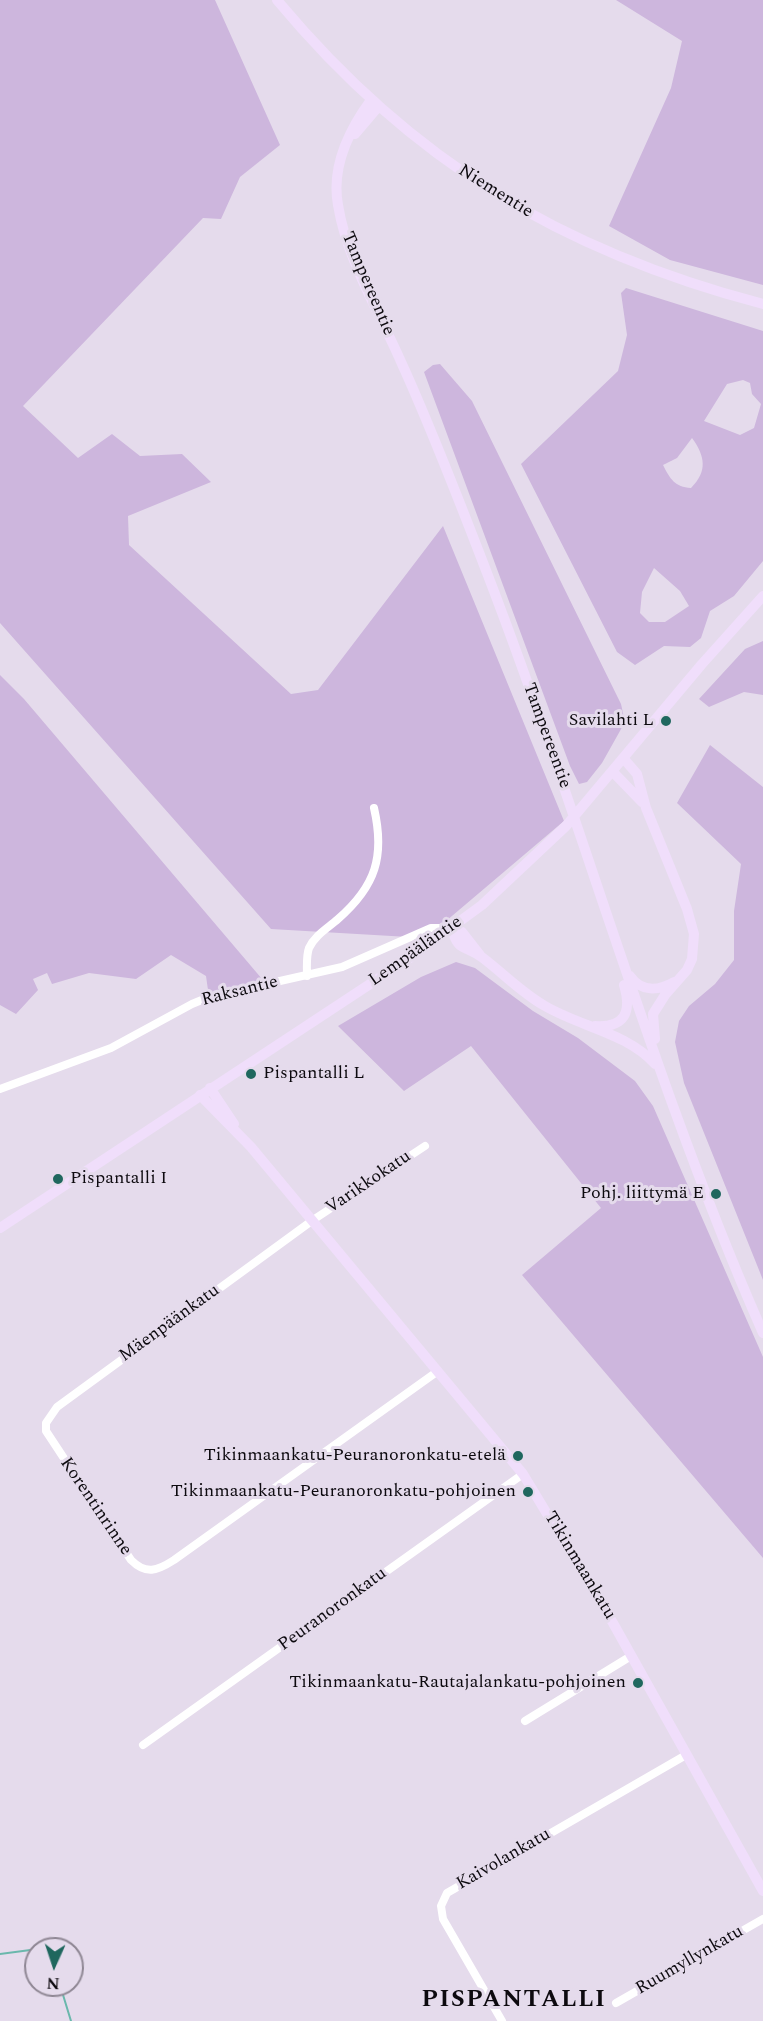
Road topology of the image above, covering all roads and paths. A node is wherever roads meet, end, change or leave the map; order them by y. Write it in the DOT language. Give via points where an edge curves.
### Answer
graph roads {
  1 [pos="277,0"];
  2 [pos="374,104"];
  3 [pos="763,304"];
  4 [pos="763,596"];
  5 [pos="624,759"];
  6 [pos="613,772"];
  7 [pos="374,808"];
  8 [pos="646,808"];
  9 [pos="452,928"];
  10 [pos="613,931"];
  11 [pos="625,968"];
  12 [pos="307,976"];
  13 [pos="679,979"];
  14 [pos="577,1022"];
  15 [pos="659,1069"];
  16 [pos="665,1085"];
  17 [pos="210,1088"];
  18 [pos="0,1089"];
  19 [pos="200,1095"];
  20 [pos="238,1132"];
  21 [pos="425,1146"];
  22 [pos="313,1220"];
  23 [pos="0,1228"];
  24 [pos="763,1333"];
  25 [pos="438,1371"];
  26 [pos="50,1439"];
  27 [pos="523,1474"];
  28 [pos="631,1656"];
  29 [pos="525,1721"];
  30 [pos="142,1745"];
  31 [pos="686,1755"];
  32 [pos="763,1891"];
  33 [pos="763,1919"];
  34 [pos="616,2003"];
  35 [pos="502,2021"];
  1 -- 2 [label="main road, Niementie" via="318,50"];
  2 -- 3 [label="main road, Niementie" via="425,147 542,222 656,271"];
  2 -- 10 [label="main road, Tampereentie" via="348,141 337,168 336,190 345,235 487,574"];
  4 -- 5 [label="main road, Lempääläntie"];
  5 -- 6 [label="main road, Lempääläntie"];
  5 -- 8 [label="main road" via="637,774"];
  6 -- 8 [label="main road"];
  6 -- 9 [label="main road, Lempääläntie" via="525,867"];
  7 -- 12 [label="street" via="380,850 370,884 356,903 315,938 308,950"];
  8 -- 13 [label="main road" via="694,934 692,959"];
  9 -- 12 [label="street, Raksantie" via="430,928 364,959"];
  9 -- 14 [label="main road" via="455,941 464,949 480,956 526,994"];
  9 -- 17 [label="main road, Lempääläntie"];
  10 -- 11 [label="main road, Tampereentie"];
  10 -- 14 [label="main road" via="627,995 626,1012 614,1025"];
  11 -- 13 [label="main road" via="635,983 649,989"];
  11 -- 15 [label="main road, Tampereentie"];
  12 -- 18 [label="street, Raksantie" via="210,997 111,1048"];
  13 -- 16 [label="main road" via="659,1003 652,1019"];
  14 -- 15 [label="main road" via="637,1047"];
  15 -- 16 [label="main road, Tampereentie"];
  16 -- 24 [label="main road, Tampereentie" via="708,1202"];
  17 -- 19 [label="main road, Lempääläntie"];
  17 -- 20 [label="main road, Tikinmaankatu"];
  19 -- 20 [label="main road, Tikinmaankatu"];
  19 -- 23 [label="main road, Lempääläntie"];
  20 -- 22 [label="main road, Tikinmaankatu"];
  21 -- 22 [label="street, Varikkokatu"];
  22 -- 25 [label="main road, Tikinmaankatu"];
  22 -- 26 [label="street, Mäenpäänkatu" via="57,1407 46,1423"];
  25 -- 26 [label="street, Korentinrinne" via="174,1560 161,1568 144,1571 131,1560"];
  25 -- 27 [label="main road, Tikinmaankatu"];
  27 -- 28 [label="main road, Tikinmaankatu"];
  27 -- 30 [label="street, Peuranoronkatu"];
  28 -- 29 [label="street"];
  28 -- 31 [label="main road, Tikinmaankatu"];
  31 -- 32 [label="main road, Tikinmaankatu"];
  31 -- 35 [label="street, Kaivolankatu" via="447,1893 441,1906 443,1919"];
  33 -- 34 [label="street, Ruumyllynkatu"];
}
